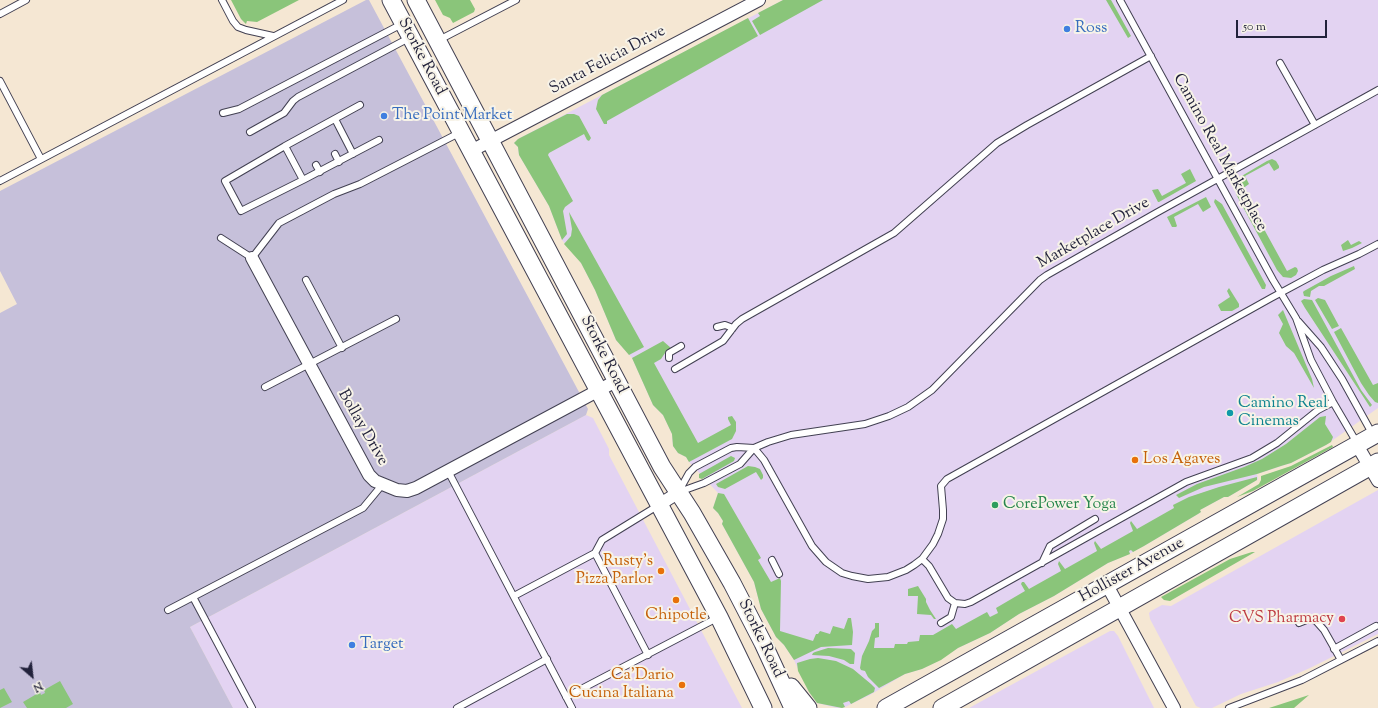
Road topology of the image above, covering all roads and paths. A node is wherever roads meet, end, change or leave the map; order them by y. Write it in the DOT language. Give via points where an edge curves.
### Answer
graph roads {
  1 [pos="26,0"];
  2 [pos="222,0"];
  3 [pos="343,0"];
  4 [pos="391,0"];
  5 [pos="416,0"];
  6 [pos="516,0"];
  7 [pos="759,0"];
  8 [pos="1120,0"];
  9 [pos="0,14"];
  10 [pos="407,30"];
  11 [pos="273,36"];
  12 [pos="438,41"];
  13 [pos="1151,56"];
  14 [pos="1280,63"];
  15 [pos="0,81"];
  16 [pos="1378,90"];
  17 [pos="360,105"];
  18 [pos="223,113"];
  19 [pos="334,119"];
  20 [pos="1315,125"];
  21 [pos="320,126"];
  22 [pos="250,132"];
  23 [pos="461,132"];
  24 [pos="324,133"];
  25 [pos="379,140"];
  26 [pos="490,141"];
  27 [pos="285,146"];
  28 [pos="471,151"];
  29 [pos="335,154"];
  30 [pos="353,154"];
  31 [pos="41,159"];
  32 [pos="339,162"];
  33 [pos="316,165"];
  34 [pos="320,172"];
  35 [pos="1218,179"];
  36 [pos="303,180"];
  37 [pos="0,181"];
  38 [pos="221,238"];
  39 [pos="1378,244"];
  40 [pos="252,258"];
  41 [pos="531,265"];
  42 [pos="306,280"];
  43 [pos="1281,293"];
  44 [pos="573,296"];
  45 [pos="1296,318"];
  46 [pos="396,319"];
  47 [pos="716,327"];
  48 [pos="733,328"];
  49 [pos="681,346"];
  50 [pos="342,348"];
  51 [pos="668,358"];
  52 [pos="309,365"];
  53 [pos="675,369"];
  54 [pos="616,381"];
  55 [pos="265,387"];
  56 [pos="598,390"];
  57 [pos="1333,402"];
  58 [pos="1377,437"];
  59 [pos="1357,445"];
  60 [pos="754,448"];
  61 [pos="1375,470"];
  62 [pos="448,471"];
  63 [pos="382,485"];
  64 [pos="678,492"];
  65 [pos="659,505"];
  66 [pos="1095,519"];
  67 [pos="595,553"];
  68 [pos="922,559"];
  69 [pos="772,560"];
  70 [pos="1042,563"];
  71 [pos="779,574"];
  72 [pos="1107,585"];
  73 [pos="514,596"];
  74 [pos="193,597"];
  75 [pos="955,604"];
  76 [pos="1120,608"];
  77 [pos="168,610"];
  78 [pos="719,617"];
  79 [pos="941,623"];
  80 [pos="1299,623"];
  81 [pos="1376,626"];
  82 [pos="1378,641"];
  83 [pos="763,643"];
  84 [pos="1334,649"];
  85 [pos="648,655"];
  86 [pos="547,660"];
  87 [pos="1341,660"];
  88 [pos="566,697"];
  89 [pos="888,706"];
  90 [pos="252,708"];
  91 [pos="457,708"];
  92 [pos="572,708"];
  93 [pos="763,708"];
  94 [pos="793,708"];
  95 [pos="808,708"];
  96 [pos="942,708"];
  97 [pos="1174,708"];
  98 [pos="1228,708"];
  1 -- 9 [label="lane"];
  2 -- 11 [label="lane" via="238,26"];
  3 -- 11 [label="lane"];
  4 -- 10 [label="main road, Storke Road"];
  5 -- 12 [label="main road, Storke Road"];
  6 -- 12 [label="lane"];
  7 -- 26 [label="street, Santa Felicia Drive"];
  8 -- 13 [label="lane, Camino Real Marketplace"];
  10 -- 18 [label="lane" via="239,109"];
  10 -- 22 [label="lane" via="298,97 284,113"];
  10 -- 23 [label="main road, Storke Road"];
  11 -- 31 [label="lane"];
  12 -- 26 [label="main road, Storke Road"];
  13 -- 35 [label="lane, Camino Real Marketplace"];
  13 -- 48 [label="lane" via="1000,141 894,233 742,319"];
  14 -- 20 [label="lane"];
  15 -- 31 [label="lane"];
  16 -- 20 [label="lane, Marketplace Drive"];
  17 -- 19 [label="lane"];
  19 -- 21 [label="lane"];
  19 -- 30 [label="lane"];
  20 -- 35 [label="lane, Marketplace Drive"];
  21 -- 24 [label="lane"];
  21 -- 27 [label="lane" via="302,140"];
  23 -- 28 [label="main road, Storke Road"];
  23 -- 40 [label="lane" via="279,223"];
  25 -- 30 [label="lane"];
  26 -- 28 [label="street, Santa Felicia Drive"];
  26 -- 44 [label="main road, Storke Road"];
  27 -- 36 [label="lane"];
  27 -- 36 [label="lane" via="225,181 241,212"];
  28 -- 41 [label="main road, Storke Road"];
  29 -- 32 [label="lane"];
  30 -- 32 [label="lane"];
  31 -- 37 [label="lane"];
  32 -- 34 [label="lane"];
  33 -- 34 [label="lane"];
  34 -- 36 [label="lane"];
  35 -- 43 [label="lane, Camino Real Marketplace"];
  35 -- 60 [label="lane, Marketplace Drive" via="1040,280 932,390 908,407 865,424 791,435"];
  38 -- 40 [label="lane"];
  39 -- 43 [label="lane"];
  40 -- 52 [label="street, Bollay Drive"];
  41 -- 44 [label="main road" via="543,265 558,290"];
  41 -- 56 [label="main road, Storke Road"];
  42 -- 50 [label="lane"];
  43 -- 45 [label="lane, Camino Real Marketplace"];
  43 -- 68 [label="lane" via="947,479 941,486 941,526 933,544"];
  44 -- 54 [label="main road, Storke Road"];
  45 -- 57 [label="lane, Camino Real Marketplace" via="1311,360"];
  45 -- 58 [label="lane, Camino Real Marketplace" via="1321,347"];
  46 -- 50 [label="lane"];
  47 -- 48 [label="lane" via="725,325"];
  48 -- 53 [label="lane" via="720,344"];
  49 -- 51 [label="lane" via="669,353"];
  50 -- 52 [label="lane"];
  52 -- 55 [label="lane"];
  52 -- 63 [label="street, Bollay Drive" via="369,475"];
  54 -- 56 [label="street, Bollay Drive"];
  54 -- 64 [label="main road, Storke Road"];
  56 -- 62 [label="street, Bollay Drive"];
  56 -- 65 [label="main road, Storke Road"];
  57 -- 59 [label="lane, Camino Real Marketplace"];
  57 -- 70 [label="lane" via="1318,410 1277,443 1256,456 1186,482"];
  58 -- 59 [label="main road, Hollister Avenue"];
  59 -- 61 [label="street"];
  59 -- 72 [label="main road, Hollister Avenue"];
  60 -- 64 [label="lane, Marketplace Drive" via="740,464 704,483"];
  60 -- 64 [label="lane, Marketplace Drive" via="731,448 695,467"];
  60 -- 68 [label="lane" via="764,460 812,546 834,568 858,578 878,578 897,574"];
  61 -- 76 [label="main road, Hollister Avenue"];
  62 -- 63 [label="street, Bollay Drive" via="407,491"];
  62 -- 73 [label="lane"];
  63 -- 74 [label="lane" via="363,508"];
  64 -- 65 [label="street"];
  64 -- 83 [label="main road, Storke Road" via="692,512"];
  65 -- 67 [label="lane" via="602,540"];
  65 -- 78 [label="main road, Storke Road"];
  66 -- 70 [label="lane" via="1050,546"];
  67 -- 73 [label="lane"];
  67 -- 85 [label="lane"];
  68 -- 75 [label="lane" via="948,598"];
  69 -- 71 [label="lane"];
  70 -- 75 [label="lane" via="971,602"];
  72 -- 76 [label="street"];
  72 -- 89 [label="main road, Hollister Avenue"];
  73 -- 86 [label="lane"];
  74 -- 77 [label="lane"];
  74 -- 90 [label="lane"];
  75 -- 79 [label="lane" via="951,617"];
  76 -- 96 [label="main road, Hollister Avenue"];
  76 -- 97 [label="street"];
  78 -- 85 [label="lane"];
  78 -- 93 [label="main road, Storke Road"];
  80 -- 84 [label="lane" via="1309,619 1316,621"];
  81 -- 84 [label="lane"];
  82 -- 87 [label="lane"];
  83 -- 94 [label="main road, Storke Road"];
  83 -- 95 [label="main road" via="774,655 792,689"];
  84 -- 87 [label="lane"];
  85 -- 88 [label="lane"];
  86 -- 88 [label="lane"];
  86 -- 91 [label="lane"];
  87 -- 98 [label="lane" via="1289,685"];
  88 -- 92 [label="lane"];
}
